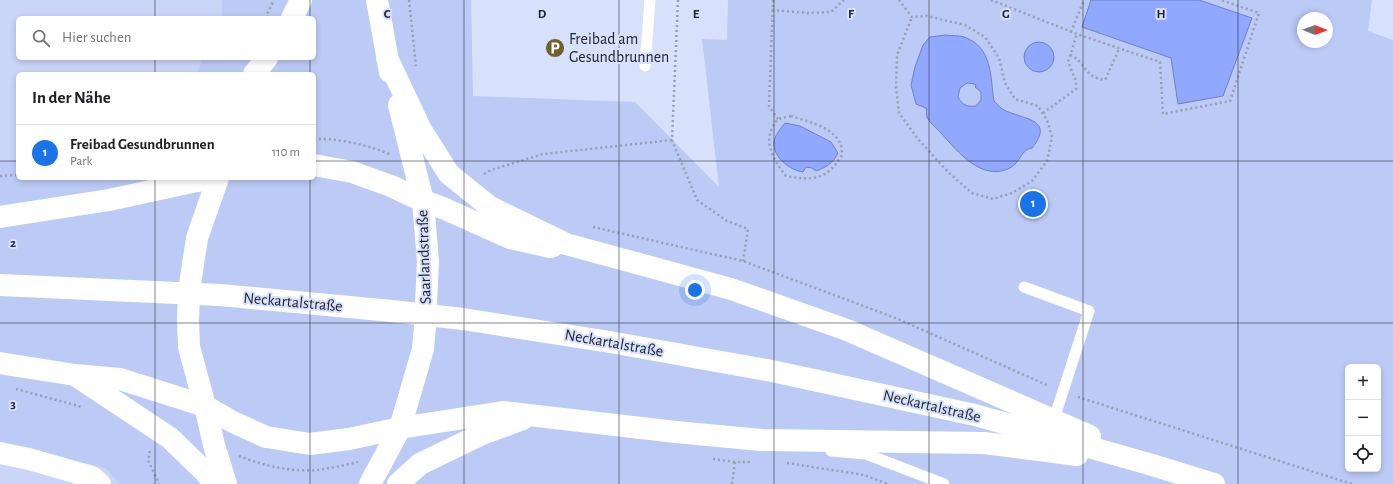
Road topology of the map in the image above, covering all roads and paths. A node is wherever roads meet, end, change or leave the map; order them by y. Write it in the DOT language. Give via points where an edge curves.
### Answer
graph roads {
  1 [pos="274,0"];
  2 [pos="300,0"];
  3 [pos="377,0"];
  4 [pos="650,0"];
  5 [pos="678,0"];
  6 [pos="773,0"];
  7 [pos="844,0"];
  8 [pos="899,0"];
  9 [pos="991,0"];
  10 [pos="1084,0"];
  11 [pos="1221,0"];
  12 [pos="772,10"];
  13 [pos="266,16"];
  14 [pos="293,16"];
  15 [pos="912,16"];
  16 [pos="1071,32"];
  17 [pos="1076,34"];
  18 [pos="1119,48"];
  19 [pos="1070,55"];
  20 [pos="387,58"];
  21 [pos="265,60"];
  22 [pos="272,60"];
  23 [pos="645,66"];
  24 [pos="256,72"];
  25 [pos="266,72"];
  26 [pos="1043,114"];
  27 [pos="778,118"];
  28 [pos="672,140"];
  29 [pos="316,165"];
  30 [pos="16,175"];
  31 [pos="0,176"];
  32 [pos="480,176"];
  33 [pos="138,180"];
  34 [pos="205,180"];
  35 [pos="217,180"];
  36 [pos="109,200"];
  37 [pos="423,201"];
  38 [pos="0,217"];
  39 [pos="566,244"];
  40 [pos="0,284"];
  41 [pos="1024,287"];
  42 [pos="0,363"];
  43 [pos="75,375"];
  44 [pos="14,389"];
  45 [pos="1062,391"];
  46 [pos="206,406"];
  47 [pos="85,408"];
  48 [pos="530,416"];
  49 [pos="1054,419"];
  50 [pos="400,428"];
  51 [pos="761,440"];
  52 [pos="0,453"];
  53 [pos="712,459"];
  54 [pos="735,462"];
  55 [pos="756,463"];
  56 [pos="785,463"];
  57 [pos="1149,464"];
  58 [pos="100,484"];
  59 [pos="215,484"];
  60 [pos="226,484"];
  61 [pos="370,484"];
  62 [pos="398,484"];
  63 [pos="732,484"];
  64 [pos="888,484"];
  65 [pos="944,484"];
  66 [pos="1214,484"];
  67 [pos="1352,484"];
  1 -- 13 [label="path"];
  2 -- 14 [label="main road"];
  3 -- 20 [label="main road, Saarlandstraße"];
  4 -- 23 [label="lane"];
  5 -- 28 [label="path"];
  6 -- 12 [label="path"];
  7 -- 12 [label="path" via="832,12"];
  8 -- 15 [label="path"];
  9 -- 16 [label="path"];
  10 -- 16 [label="path"];
  11 -- 18 [label="path" via="1259,13 1230,101 1163,114 1160,62"];
  12 -- 27 [label="path" via="769,106"];
  15 -- 26 [label="path" via="926,16 965,25 985,37 999,58 1005,83 1015,99 1038,106"];
  15 -- 26 [label="path" via="897,54 896,87 899,113 948,172 972,193 993,199 1012,193 1032,181 1047,161 1052,137"];
  16 -- 17 [label="path"];
  17 -- 18 [label="path"];
  17 -- 19 [label="path"];
  18 -- 19 [label="path" via="1105,80 1096,79 1076,57"];
  19 -- 26 [label="path" via="1068,62 1076,81 1076,89"];
  20 -- 37 [label="main road, Saarlandstraße"];
  20 -- 39 [label="main road" via="421,130 449,174 490,207"];
  21 -- 24 [label="main road"];
  22 -- 25 [label="main road"];
  27 -- 27 [label="path" via="791,116 832,132 840,143 842,155 835,166 824,176 804,180 786,176 777,164 769,145 770,132"];
  28 -- 32 [label="path" via="543,154 491,170"];
  28 -- 45 [label="path" via="697,200 727,221 748,229 743,261 898,319"];
  29 -- 37 [label="main road" via="352,172"];
  30 -- 31 [label="path"];
  33 -- 36 [label="main road"];
  34 -- 36 [label="main road"];
  35 -- 46 [label="main road" via="197,238 189,291 189,347"];
  36 -- 38 [label="main road"];
  37 -- 39 [label="main road" via="510,238 550,247"];
  37 -- 50 [label="main road, Saarlandstraße" via="428,261 425,326 422,349"];
  39 -- 49 [label="main road" via="731,289 847,330"];
  40 -- 57 [label="main road, Neckartalstraße" via="220,295 392,311 463,319 610,342 772,371 975,415"];
  41 -- 45 [label="lane" via="1089,311"];
  42 -- 43 [label="main road"];
  43 -- 46 [label="main road" via="120,379"];
  43 -- 59 [label="main road" via="170,438"];
  44 -- 47 [label="path"];
  45 -- 49 [label="lane"];
  45 -- 67 [label="path"];
  46 -- 50 [label="main road" via="266,437 310,444"];
  46 -- 60 [label="main road"];
  48 -- 50 [label="main road" via="502,412"];
  48 -- 51 [label="main road"];
  48 -- 62 [label="main road" via="482,434 420,464"];
  49 -- 57 [label="main road"];
  50 -- 61 [label="main road, Saarlandstraße"];
  51 -- 57 [label="main road" via="984,443"];
  51 -- 65 [label="lane" via="785,446 866,454"];
  52 -- 58 [label="main road" via="92,477"];
  53 -- 54 [label="path"];
  54 -- 55 [label="path"];
  54 -- 63 [label="path"];
  56 -- 64 [label="path" via="864,475"];
  57 -- 66 [label="main road, Neckartalstraße"];
}
